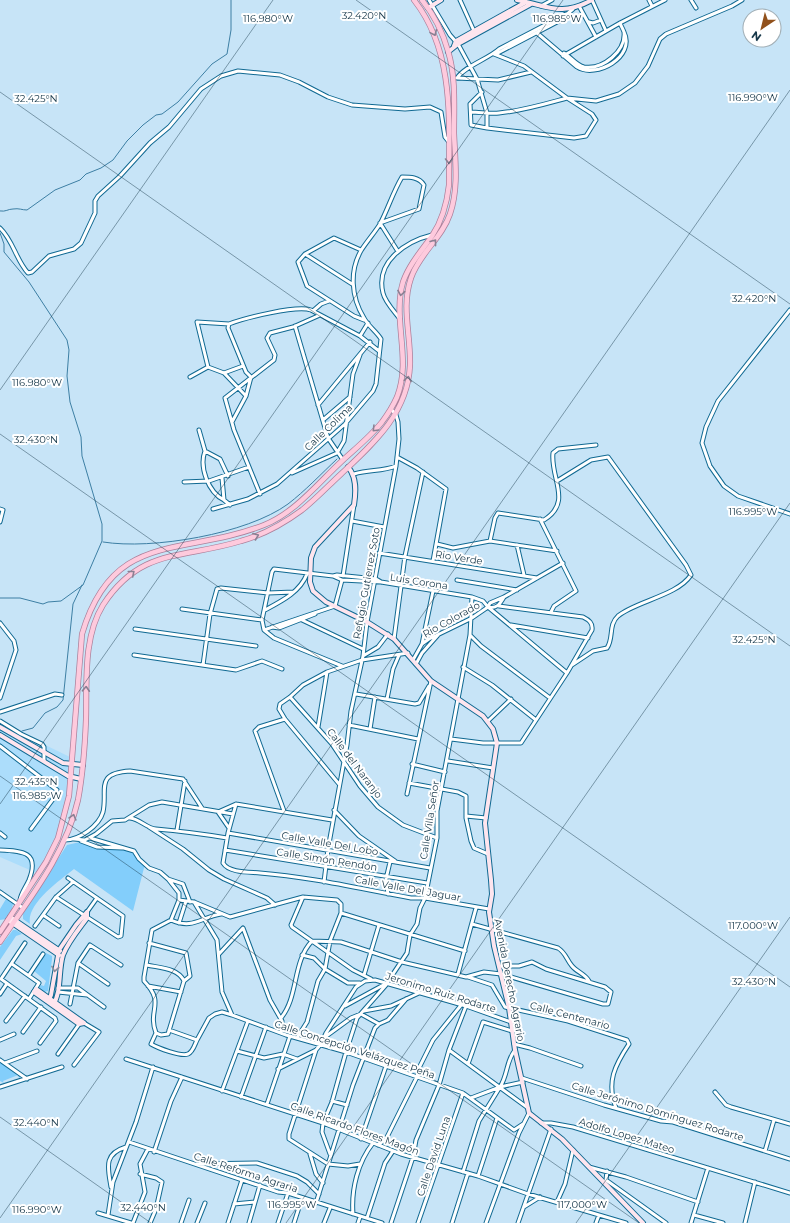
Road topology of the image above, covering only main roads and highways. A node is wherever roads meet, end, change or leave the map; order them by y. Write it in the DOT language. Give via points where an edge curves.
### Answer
graph roads {
  1 [pos="414,0"];
  2 [pos="422,0"];
  3 [pos="48,864"];
  4 [pos="11,920"];
  5 [pos="1,928"];
  6 [pos="0,942"];
  1 -- 3 [label="main road, one-way" via="426,17 445,68 449,142 448,202 432,235 403,282 400,319 403,367 397,397 381,423 287,512 265,524 232,535 146,554 123,568 101,589 89,610 82,634 69,796 64,820"];
  3 -- 2 [label="main road, one-way" via="65,840 78,800 83,765 92,633 101,609 109,597 132,573 153,561 166,556 242,541 281,525 306,507 378,438 396,415 403,400 410,366 406,305 410,279 446,222 456,182 453,105 455,79 439,28"];
  3 -- 4 [label="main road"];
  4 -- 5 [label="main road"];
  4 -- 6 [label="main road"];
}
